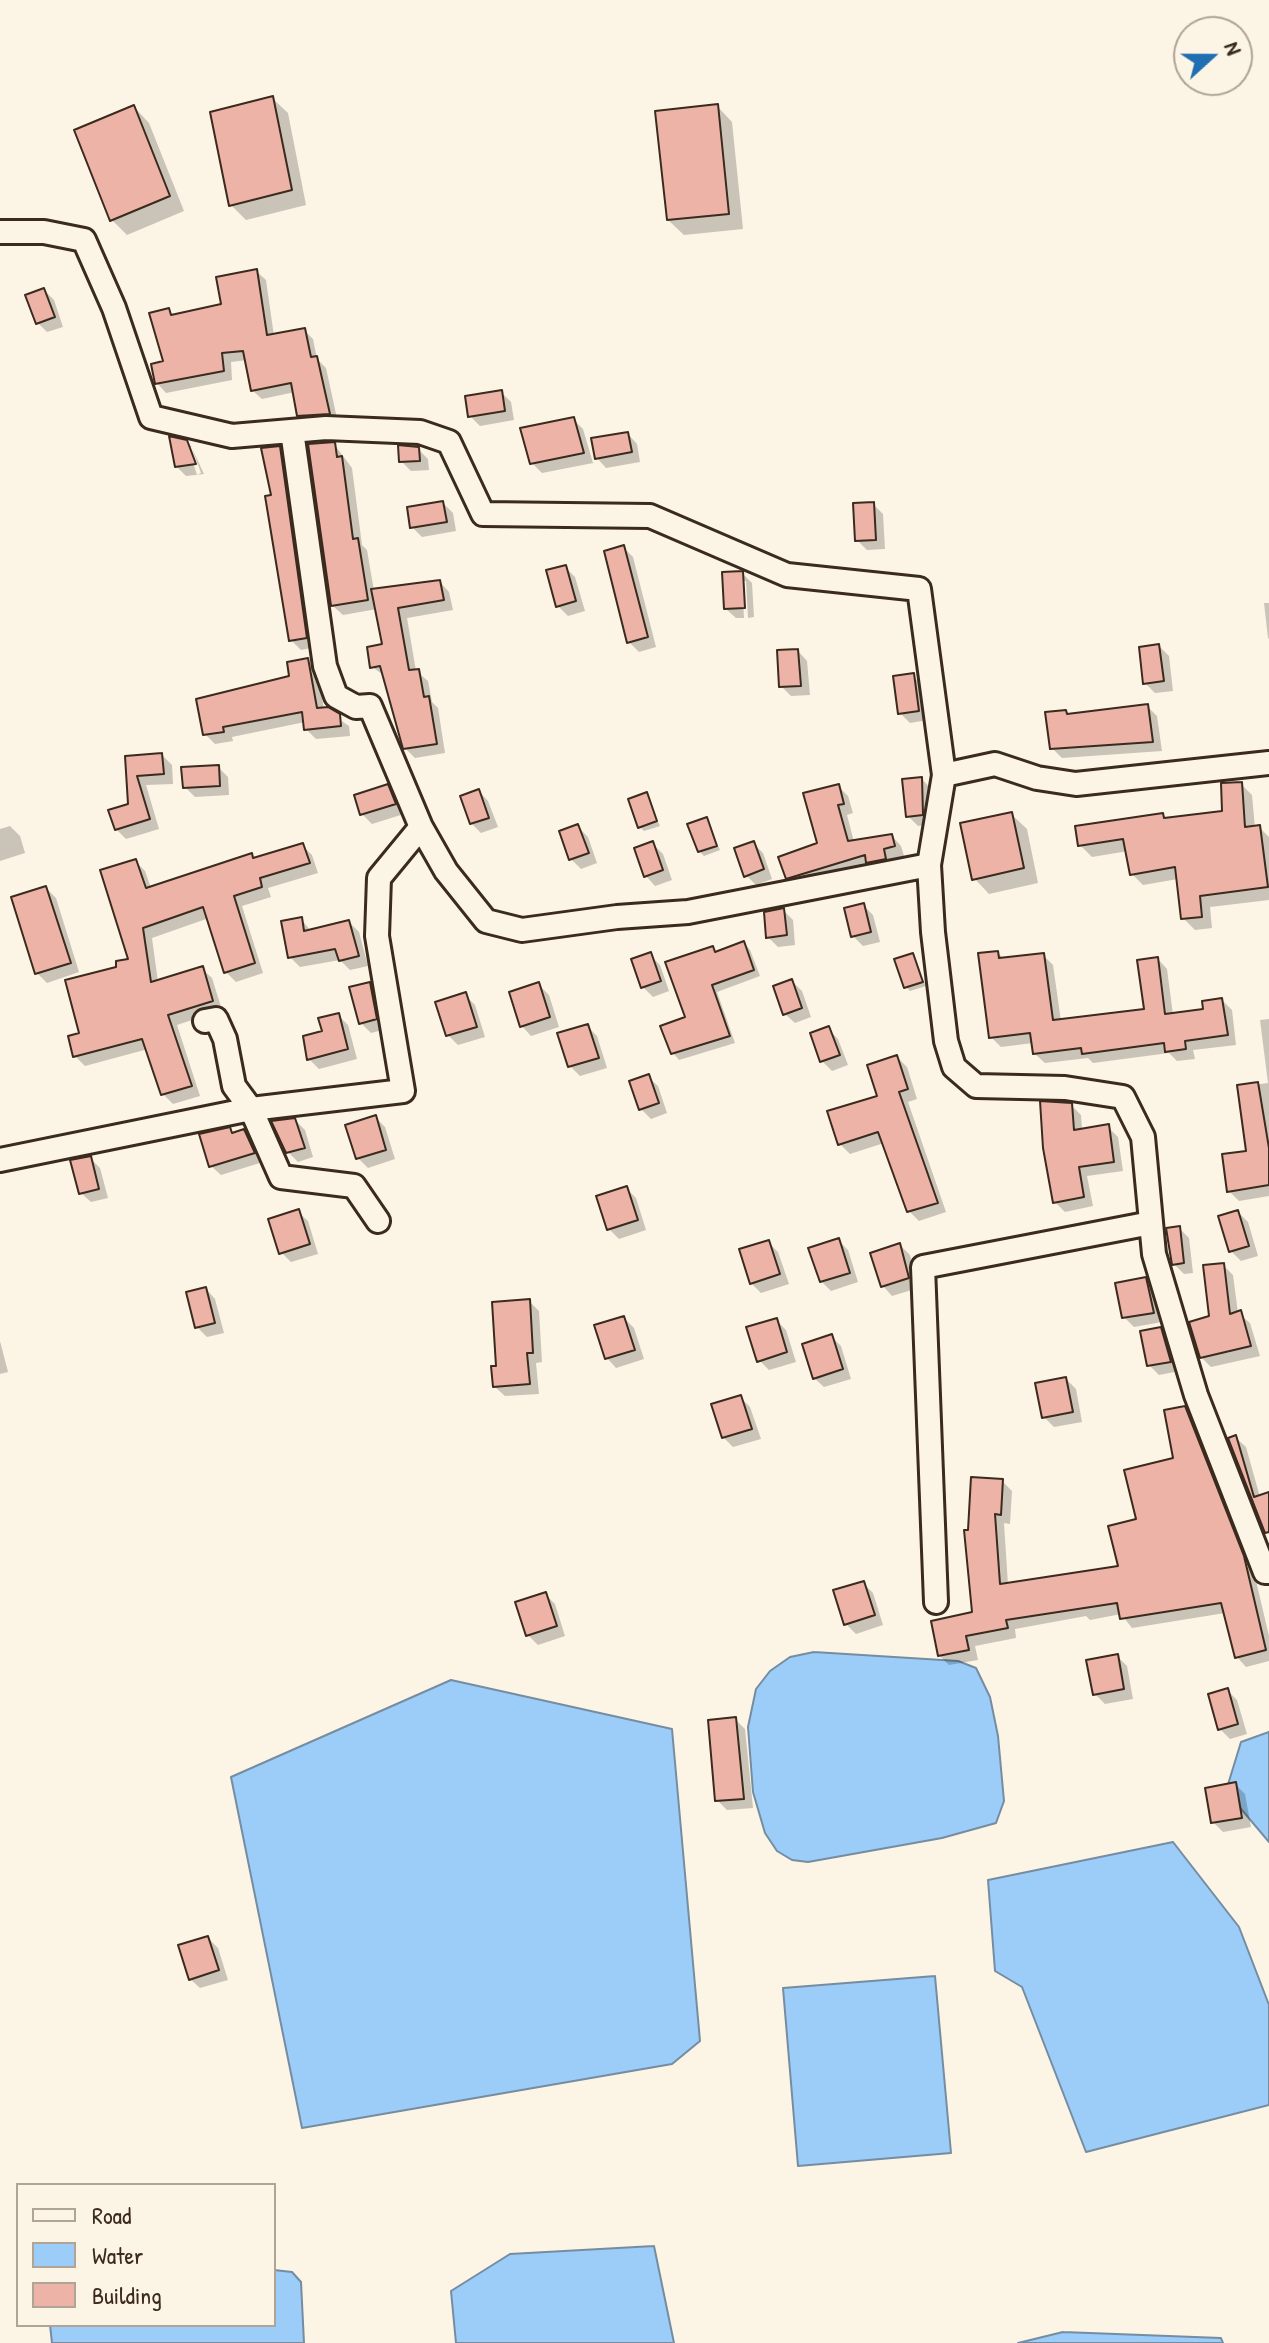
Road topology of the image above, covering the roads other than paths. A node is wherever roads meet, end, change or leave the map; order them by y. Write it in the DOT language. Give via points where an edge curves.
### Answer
graph roads {
  1 [pos="0,232"];
  2 [pos="292,431"];
  3 [pos="1269,763"];
  4 [pos="944,775"];
  5 [pos="421,827"];
  6 [pos="929,865"];
  7 [pos="205,1021"];
  8 [pos="251,1109"];
  9 [pos="0,1160"];
  10 [pos="378,1221"];
  11 [pos="1151,1223"];
  12 [pos="1269,1572"];
  13 [pos="936,1602"];
  1 -- 2 [label="street" via="44,232 84,240 151,417 232,436"];
  2 -- 4 [label="street" via="420,432 449,442 483,514 650,516 787,575 919,589"];
  2 -- 5 [label="street" via="325,666 336,696 356,707 370,706"];
  3 -- 4 [label="street" via="1076,784 995,764"];
  4 -- 6 [label="street"];
  5 -- 6 [label="street" via="446,871 486,921 522,930 730,905"];
  5 -- 8 [label="street" via="379,878 377,936 403,1091"];
  6 -- 11 [label="street" via="944,1025 954,1067 976,1086 1065,1088 1123,1097 1143,1137"];
  7 -- 8 [label="street" via="216,1019 234,1086"];
  8 -- 9 [label="street"];
  8 -- 10 [label="street" via="281,1177 354,1186"];
  11 -- 12 [label="street" via="1154,1254 1196,1395"];
  11 -- 13 [label="street" via="923,1267"];
}
